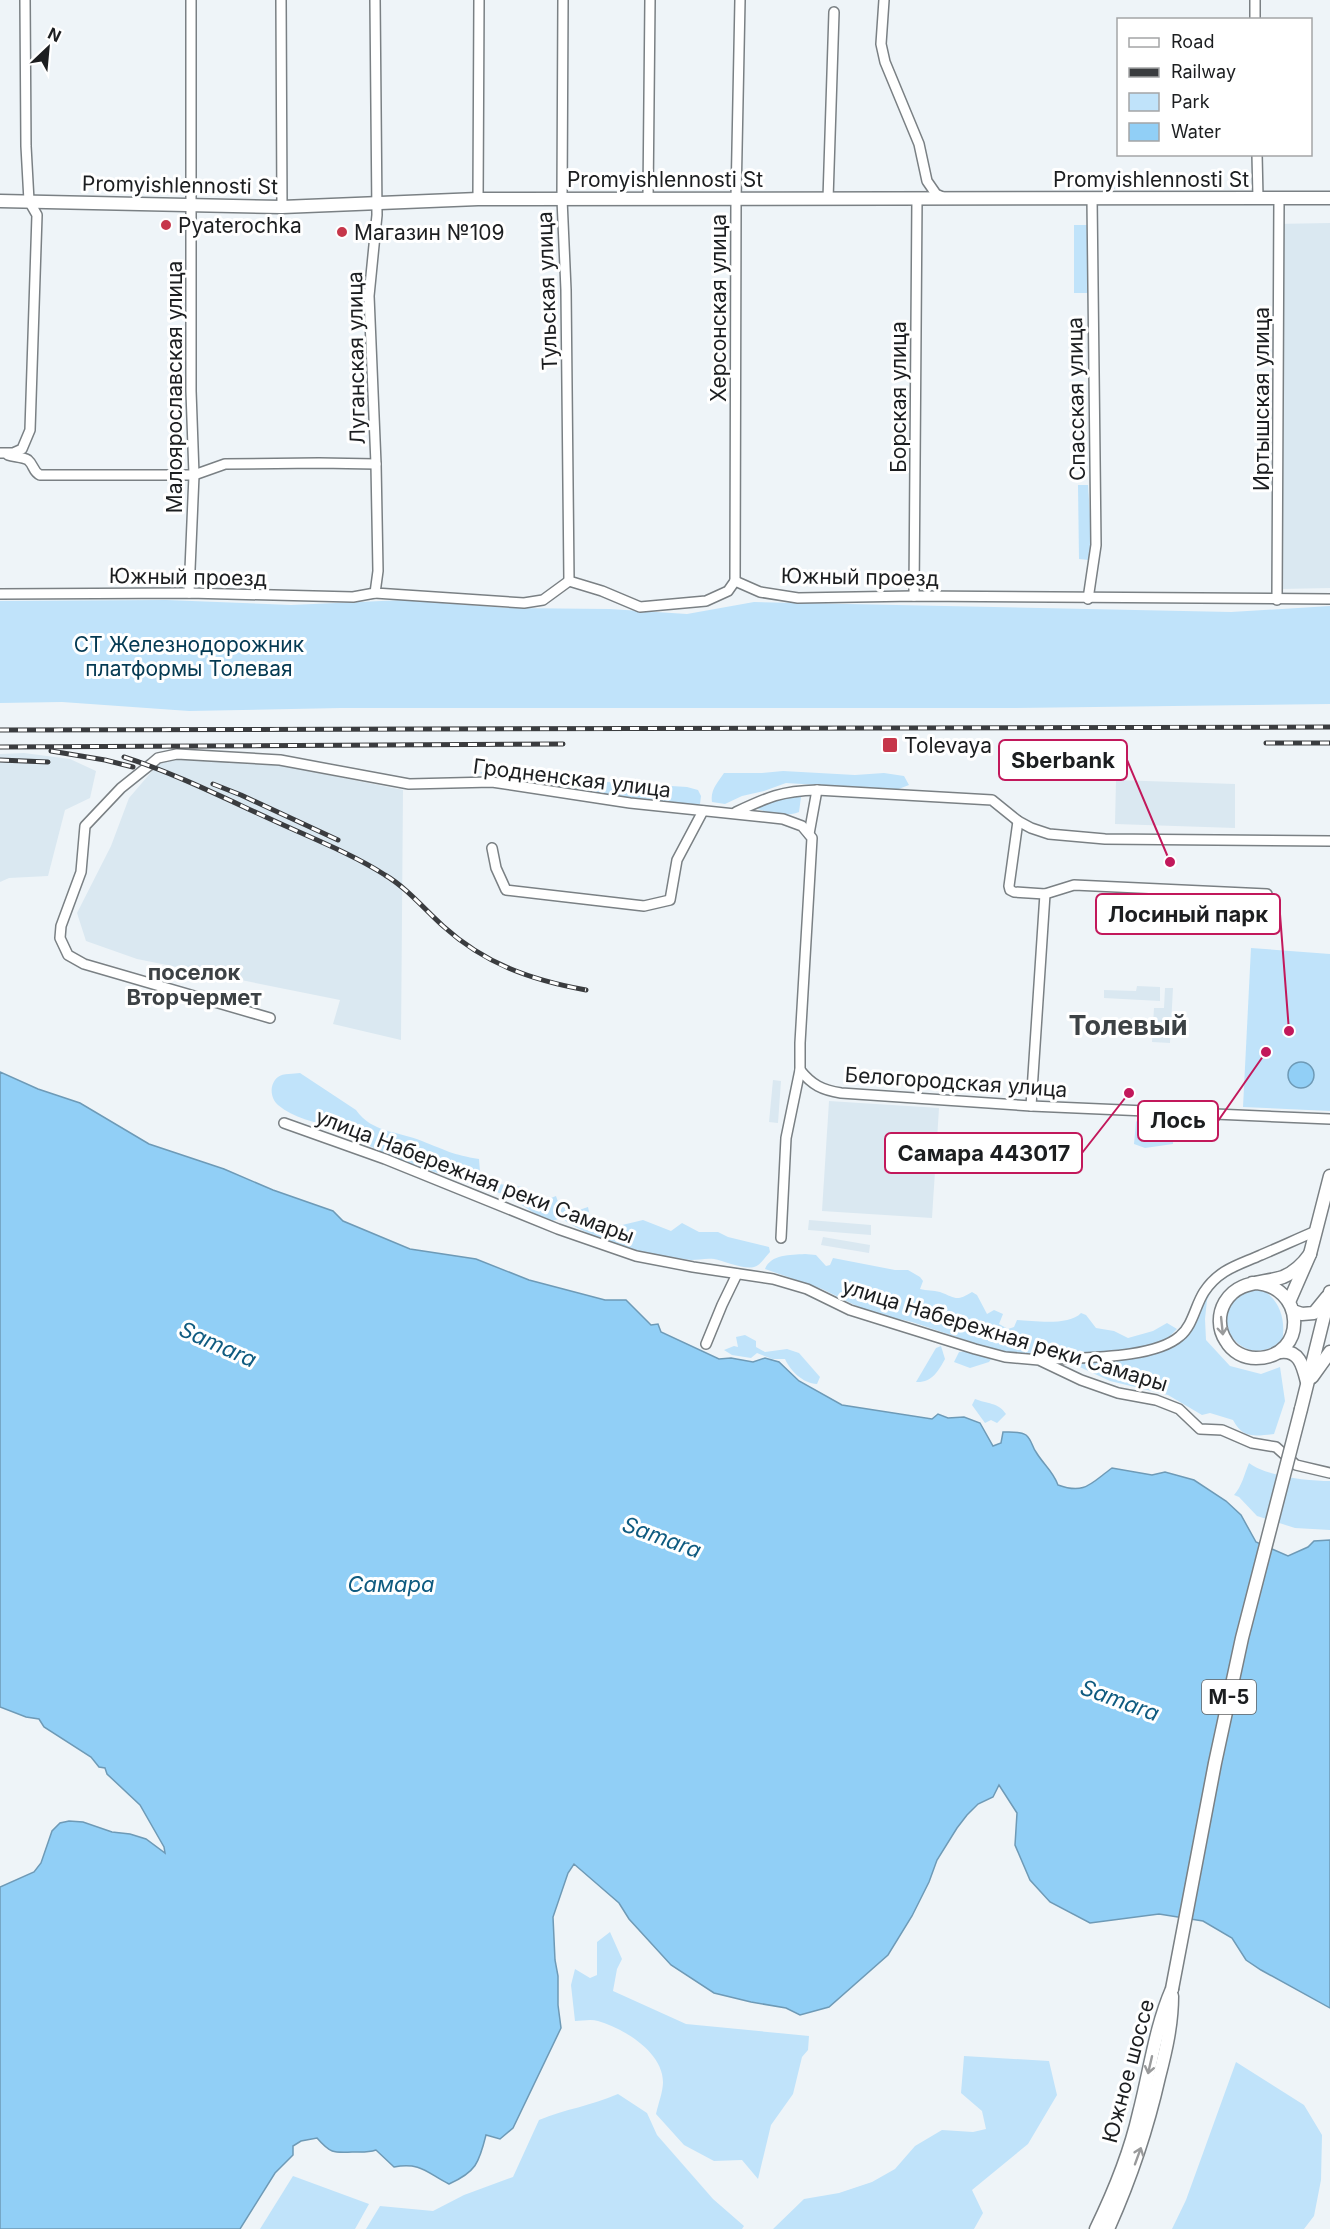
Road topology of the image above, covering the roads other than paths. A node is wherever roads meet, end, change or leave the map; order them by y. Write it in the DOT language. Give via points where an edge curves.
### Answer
graph roads {
  1 [pos="25,0"];
  2 [pos="192,0"];
  3 [pos="281,0"];
  4 [pos="375,0"];
  5 [pos="479,0"];
  6 [pos="563,0"];
  7 [pos="650,0"];
  8 [pos="740,0"];
  9 [pos="884,0"];
  10 [pos="1255,0"];
  11 [pos="834,12"];
  12 [pos="1255,18"];
  13 [pos="1257,156"];
  14 [pos="828,198"];
  15 [pos="917,198"];
  16 [pos="945,198"];
  17 [pos="1092,198"];
  18 [pos="1258,198"];
  19 [pos="1279,198"];
  20 [pos="1330,198"];
  21 [pos="478,199"];
  22 [pos="562,199"];
  23 [pos="648,199"];
  24 [pos="736,199"];
  25 [pos="0,201"];
  26 [pos="30,201"];
  27 [pos="377,202"];
  28 [pos="191,204"];
  29 [pos="282,207"];
  30 [pos="0,454"];
  31 [pos="376,464"];
  32 [pos="194,474"];
  33 [pos="569,581"];
  34 [pos="735,581"];
  35 [pos="189,593"];
  36 [pos="375,593"];
  37 [pos="0,594"];
  38 [pos="914,596"];
  39 [pos="1088,599"];
  40 [pos="1330,599"];
  41 [pos="1277,600"];
  42 [pos="817,790"];
  43 [pos="703,811"];
  44 [pos="733,814"];
  45 [pos="1018,821"];
  46 [pos="805,830"];
  47 [pos="1330,841"];
  48 [pos="492,848"];
  49 [pos="1045,894"];
  50 [pos="1267,894"];
  51 [pos="270,1018"];
  52 [pos="800,1070"];
  53 [pos="1031,1106"];
  54 [pos="1330,1119"];
  55 [pos="284,1123"];
  56 [pos="1330,1176"];
  57 [pos="1316,1232"];
  58 [pos="781,1238"];
  59 [pos="1310,1254"];
  60 [pos="737,1274"];
  61 [pos="1252,1283"];
  62 [pos="1330,1293"];
  63 [pos="1292,1306"];
  64 [pos="1325,1313"];
  65 [pos="1330,1328"];
  66 [pos="706,1344"];
  67 [pos="1280,1352"];
  68 [pos="1330,1352"];
  69 [pos="1039,1360"];
  70 [pos="1307,1383"];
  71 [pos="1330,1473"];
  72 [pos="1172,1989"];
  73 [pos="1095,2229"];
  74 [pos="1107,2229"];
  1 -- 26 [label="street"];
  2 -- 28 [label="street, Малоярославская улица"];
  3 -- 29 [label="street"];
  4 -- 27 [label="street, Луганская улица"];
  5 -- 21 [label="street"];
  6 -- 22 [label="street, Тульская улица"];
  7 -- 23 [label="street"];
  8 -- 24 [label="street, Херсонская улица"];
  9 -- 16 [label="street" via="881,44 885,62 916,135 927,181 936,194"];
  10 -- 12 [label="street"];
  11 -- 14 [label="street"];
  13 -- 18 [label="street"];
  14 -- 15 [label="main road, Promyishlennosti St"];
  14 -- 24 [label="main road, Promyishlennosti St"];
  15 -- 16 [label="main road, Promyishlennosti St"];
  15 -- 38 [label="street, Борская улица"];
  16 -- 17 [label="main road, Promyishlennosti St"];
  17 -- 18 [label="main road, Promyishlennosti St"];
  17 -- 39 [label="street, Спасская улица" via="1096,545"];
  18 -- 19 [label="main road, Promyishlennosti St"];
  19 -- 20 [label="main road, Promyishlennosti St"];
  19 -- 41 [label="street, Иртышская улица"];
  21 -- 22 [label="main road, Promyishlennosti St"];
  21 -- 27 [label="main road, Promyishlennosti St"];
  22 -- 23 [label="main road, Promyishlennosti St"];
  22 -- 33 [label="street, Тульская улица"];
  23 -- 24 [label="main road, Promyishlennosti St"];
  24 -- 34 [label="street, Херсонская улица"];
  25 -- 26 [label="main road, Promyishlennosti St"];
  26 -- 28 [label="main road, Promyishlennosti St"];
  26 -- 30 [label="street" via="37,215 30,430 22,449"];
  27 -- 29 [label="main road, Promyishlennosti St"];
  27 -- 31 [label="street, Луганская улица" via="369,296"];
  28 -- 29 [label="main road, Promyishlennosti St"];
  28 -- 32 [label="street, Малоярославская улица"];
  30 -- 32 [label="street" via="25,458 40,475"];
  31 -- 32 [label="street" via="225,464"];
  31 -- 36 [label="street, Луганская улица"];
  32 -- 35 [label="street, Малоярославская улица"];
  33 -- 34 [label="street" via="640,607 706,601 728,591"];
  33 -- 36 [label="street, Южный проезд" via="543,600 524,603"];
  34 -- 38 [label="street, Южный проезд" via="760,592 798,598"];
  35 -- 36 [label="street, Южный проезд" via="353,597"];
  35 -- 37 [label="street, Южный проезд"];
  38 -- 39 [label="street, Южный проезд"];
  39 -- 41 [label="street, Южный проезд"];
  40 -- 41 [label="street, Южный проезд"];
  42 -- 44 [label="street" via="789,790"];
  42 -- 45 [label="street" via="992,800"];
  42 -- 46 [label="street"];
  43 -- 44 [label="street, Гродненская улица"];
  43 -- 48 [label="street" via="677,860 670,900 644,906 506,890"];
  43 -- 51 [label="street, Гродненская улица" via="492,782 409,784 280,760 177,754 158,758 121,788 85,826 81,873 60,938 68,955 84,964"];
  44 -- 46 [label="street, Гродненская улица" via="783,819"];
  45 -- 47 [label="street" via="1049,834 1105,839"];
  45 -- 49 [label="street" via="1010,890"];
  46 -- 52 [label="street" via="812,838"];
  49 -- 50 [label="street" via="1074,885"];
  49 -- 53 [label="street"];
  52 -- 53 [label="street, Белогородская улица" via="816,1086 841,1094"];
  52 -- 58 [label="street" via="786,1138"];
  53 -- 54 [label="street, Белогородская улица"];
  55 -- 60 [label="street, улица Набережная реки Самары" via="636,1256"];
  56 -- 57 [label="main road"];
  57 -- 59 [label="main road"];
  57 -- 69 [label="street" via="1231,1266 1204,1292 1180,1336 1165,1345 1134,1354"];
  59 -- 61 [label="main road" via="1292,1272"];
  59 -- 63 [label="main road"];
  60 -- 66 [label="street"];
  60 -- 69 [label="street, улица Набережная реки Самары" via="807,1289 850,1310 975,1349"];
  61 -- 63 [label="main road" via="1276,1288"];
  61 -- 67 [label="main road, one-way" via="1226,1301 1220,1319 1223,1338 1232,1349 1251,1358 1267,1358"];
  62 -- 63 [label="main road" via="1314,1312 1302,1314"];
  62 -- 64 [label="main road, М-5"];
  63 -- 67 [label="main road" via="1294,1332"];
  64 -- 65 [label="main road"];
  64 -- 70 [label="main road, М-5"];
  67 -- 70 [label="main road" via="1297,1356"];
  68 -- 70 [label="main road"];
  69 -- 71 [label="street, улица Набережная реки Самары" via="1118,1393 1179,1409 1200,1429 1222,1430 1251,1443 1276,1447 1296,1465"];
  70 -- 72 [label="main road, М-5, bridge" via="1242,1638"];
  72 -- 73 [label="main road, Южное шоссе / М-5, one-way" via="1162,2011 1139,2116 1120,2175"];
  74 -- 72 [label="main road, Южное шоссе / М-5, one-way" via="1140,2151 1167,2042"];
}
